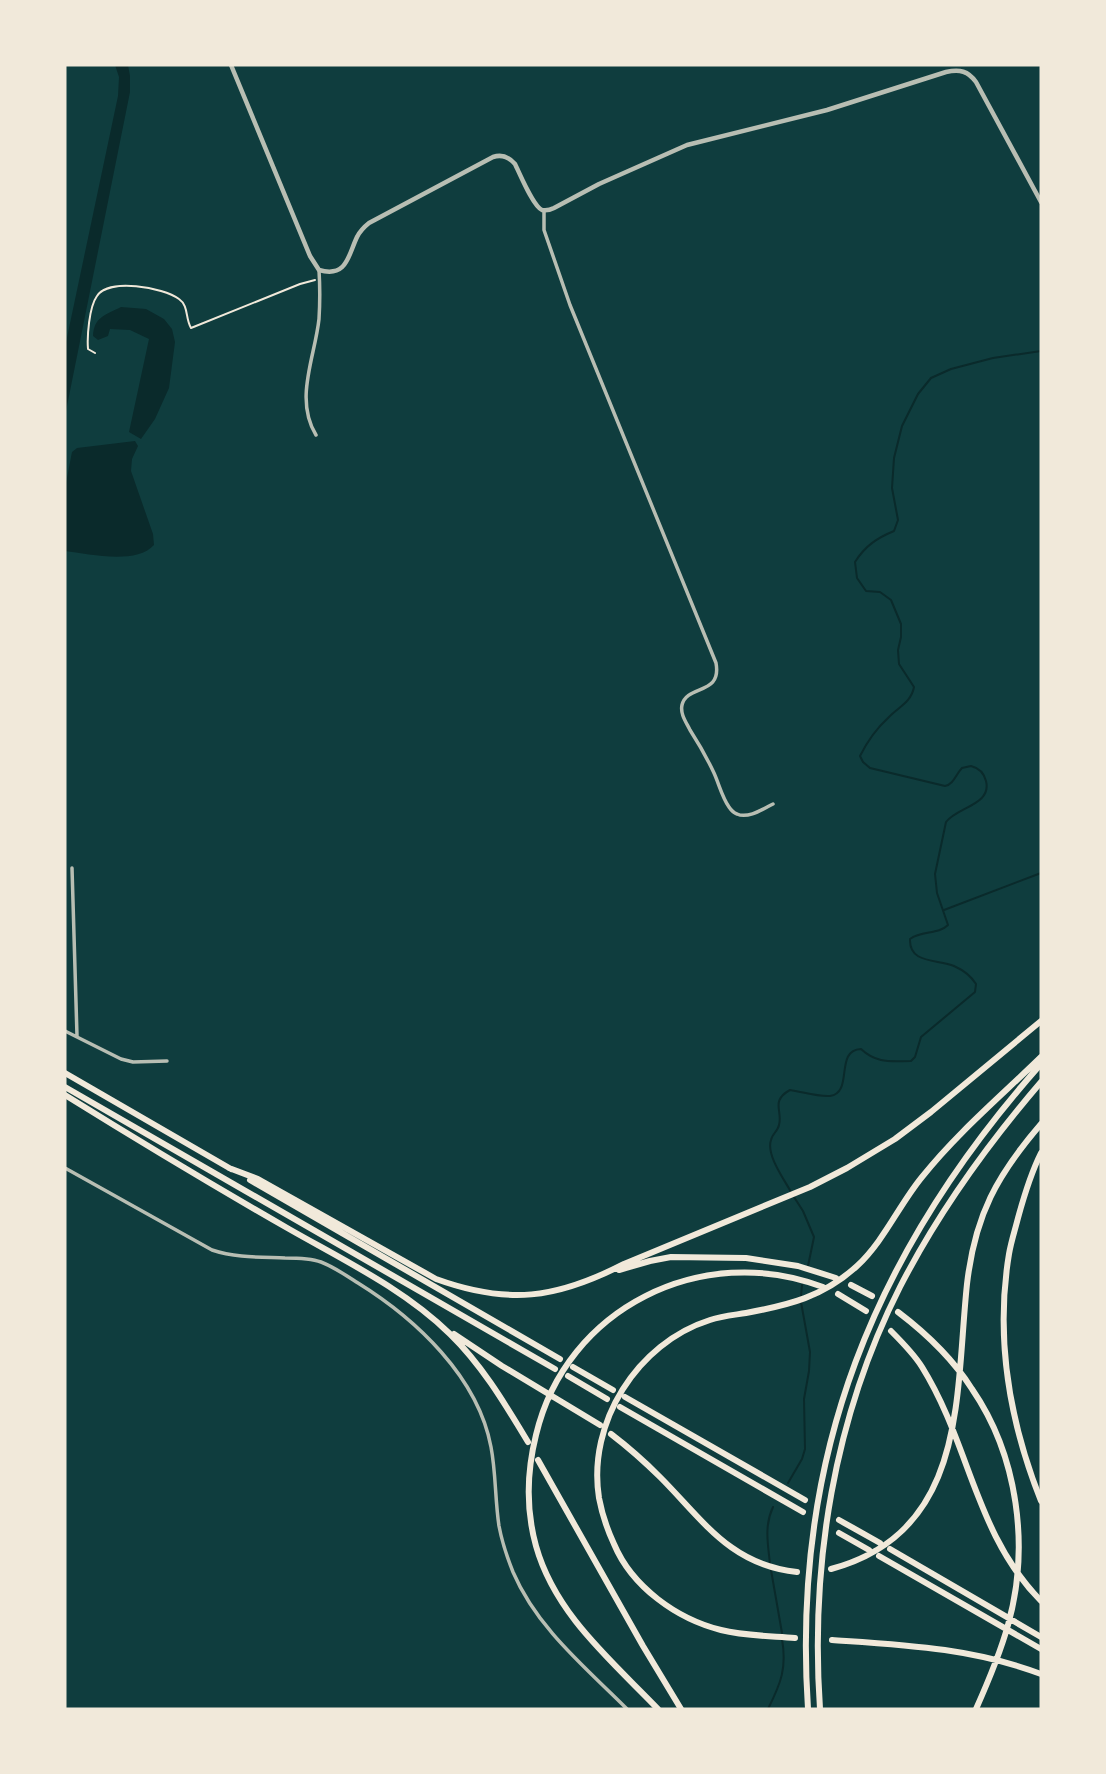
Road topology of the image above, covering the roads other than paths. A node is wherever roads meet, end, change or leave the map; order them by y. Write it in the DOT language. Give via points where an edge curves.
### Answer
graph roads {
  1 [pos="231,65"];
  2 [pos="1041,202"];
  3 [pos="544,210"];
  4 [pos="317,267"];
  5 [pos="316,435"];
  6 [pos="773,804"];
  7 [pos="72,868"];
  8 [pos="1041,1021"];
  9 [pos="65,1031"];
  10 [pos="77,1037"];
  11 [pos="1041,1056"];
  12 [pos="167,1061"];
  13 [pos="1041,1064"];
  14 [pos="65,1073"];
  15 [pos="1041,1082"];
  16 [pos="65,1087"];
  17 [pos="65,1095"];
  18 [pos="1041,1124"];
  19 [pos="1041,1153"];
  20 [pos="229,1167"];
  21 [pos="65,1168"];
  22 [pos="603,1274"];
  23 [pos="836,1278"];
  24 [pos="850,1285"];
  25 [pos="823,1287"];
  26 [pos="838,1294"];
  27 [pos="872,1296"];
  28 [pos="866,1311"];
  29 [pos="898,1312"];
  30 [pos="444,1328"];
  31 [pos="891,1331"];
  32 [pos="560,1359"];
  33 [pos="573,1367"];
  34 [pos="555,1369"];
  35 [pos="568,1376"];
  36 [pos="613,1390"];
  37 [pos="625,1397"];
  38 [pos="607,1399"];
  39 [pos="621,1407"];
  40 [pos="600,1425"];
  41 [pos="611,1434"];
  42 [pos="528,1442"];
  43 [pos="535,1460"];
  44 [pos="804,1500"];
  45 [pos="1041,1501"];
  46 [pos="803,1512"];
  47 [pos="839,1520"];
  48 [pos="839,1533"];
  49 [pos="880,1543"];
  50 [pos="890,1549"];
  51 [pos="869,1550"];
  52 [pos="879,1556"];
  53 [pos="831,1569"];
  54 [pos="797,1572"];
  55 [pos="1041,1601"];
  56 [pos="1041,1636"];
  57 [pos="795,1638"];
  58 [pos="832,1640"];
  59 [pos="1041,1649"];
  60 [pos="1041,1674"];
  61 [pos="627,1709"];
  62 [pos="659,1709"];
  63 [pos="681,1709"];
  64 [pos="808,1709"];
  65 [pos="820,1709"];
  66 [pos="976,1709"];
  1 -- 4 [label="street"];
  2 -- 3 [label="street" via="973,78 957,70 687,145"];
  3 -- 4 [label="street" via="536,205 515,164 506,156 496,156 369,223 342,267 332,272"];
  3 -- 6 [label="street" via="544,230 566,293 716,663 714,681 683,702 684,719 731,810 744,816"];
  4 -- 5 [label="street" via="319,319 305,404"];
  7 -- 10 [label="street"];
  8 -- 22 [label="highway" via="931,1112 847,1168"];
  9 -- 10 [label="street"];
  10 -- 12 [label="street" via="121,1059"];
  11 -- 57 [label="highway" via="936,1160 857,1266 798,1302 710,1320 682,1333 634,1372 610,1411 600,1446 599,1498 605,1523 628,1569 645,1588 696,1623 723,1631"];
  13 -- 64 [label="highway" via="937,1199 899,1263 849,1379 828,1450 814,1523 805,1642"];
  14 -- 20 [label="highway"];
  15 -- 65 [label="highway" via="947,1206 910,1268 853,1404 830,1498 821,1571 817,1639"];
  16 -- 34 [label="highway"];
  17 -- 30 [label="highway" via="383,1283"];
  18 -- 53 [label="highway" via="994,1188 979,1224 969,1264 956,1414 935,1483 898,1535 862,1558"];
  19 -- 45 [label="highway" via="1009,1253 1005,1321 1014,1416"];
  20 -- 22 [label="highway" via="453,1285 528,1295 568,1288"];
  20 -- 32 [label="highway"];
  21 -- 61 [label="street" via="212,1250 323,1262 379,1296 424,1333 465,1384 485,1426 493,1457 501,1539 520,1586 556,1638"];
  22 -- 23 [label="highway" via="671,1257 746,1258"];
  24 -- 27 [label="highway"];
  25 -- 43 [label="highway" via="758,1272 731,1272 681,1281 634,1302 584,1343 557,1380 535,1438"];
  26 -- 28 [label="highway"];
  29 -- 66 [label="highway" via="943,1352 972,1388 999,1440 1016,1505 1019,1544 1009,1625"];
  30 -- 40 [label="highway"];
  30 -- 42 [label="highway" via="484,1372"];
  31 -- 55 [label="highway" via="927,1376 993,1534"];
  33 -- 36 [label="highway"];
  35 -- 38 [label="highway"];
  37 -- 44 [label="highway"];
  39 -- 46 [label="highway"];
  41 -- 54 [label="highway" via="735,1550"];
  43 -- 62 [label="highway" via="529,1486 532,1525 551,1583 580,1628"];
  43 -- 63 [label="highway"];
  47 -- 49 [label="highway"];
  48 -- 51 [label="highway"];
  50 -- 56 [label="highway"];
  52 -- 59 [label="highway"];
  58 -- 60 [label="highway" via="967,1652"];
}
